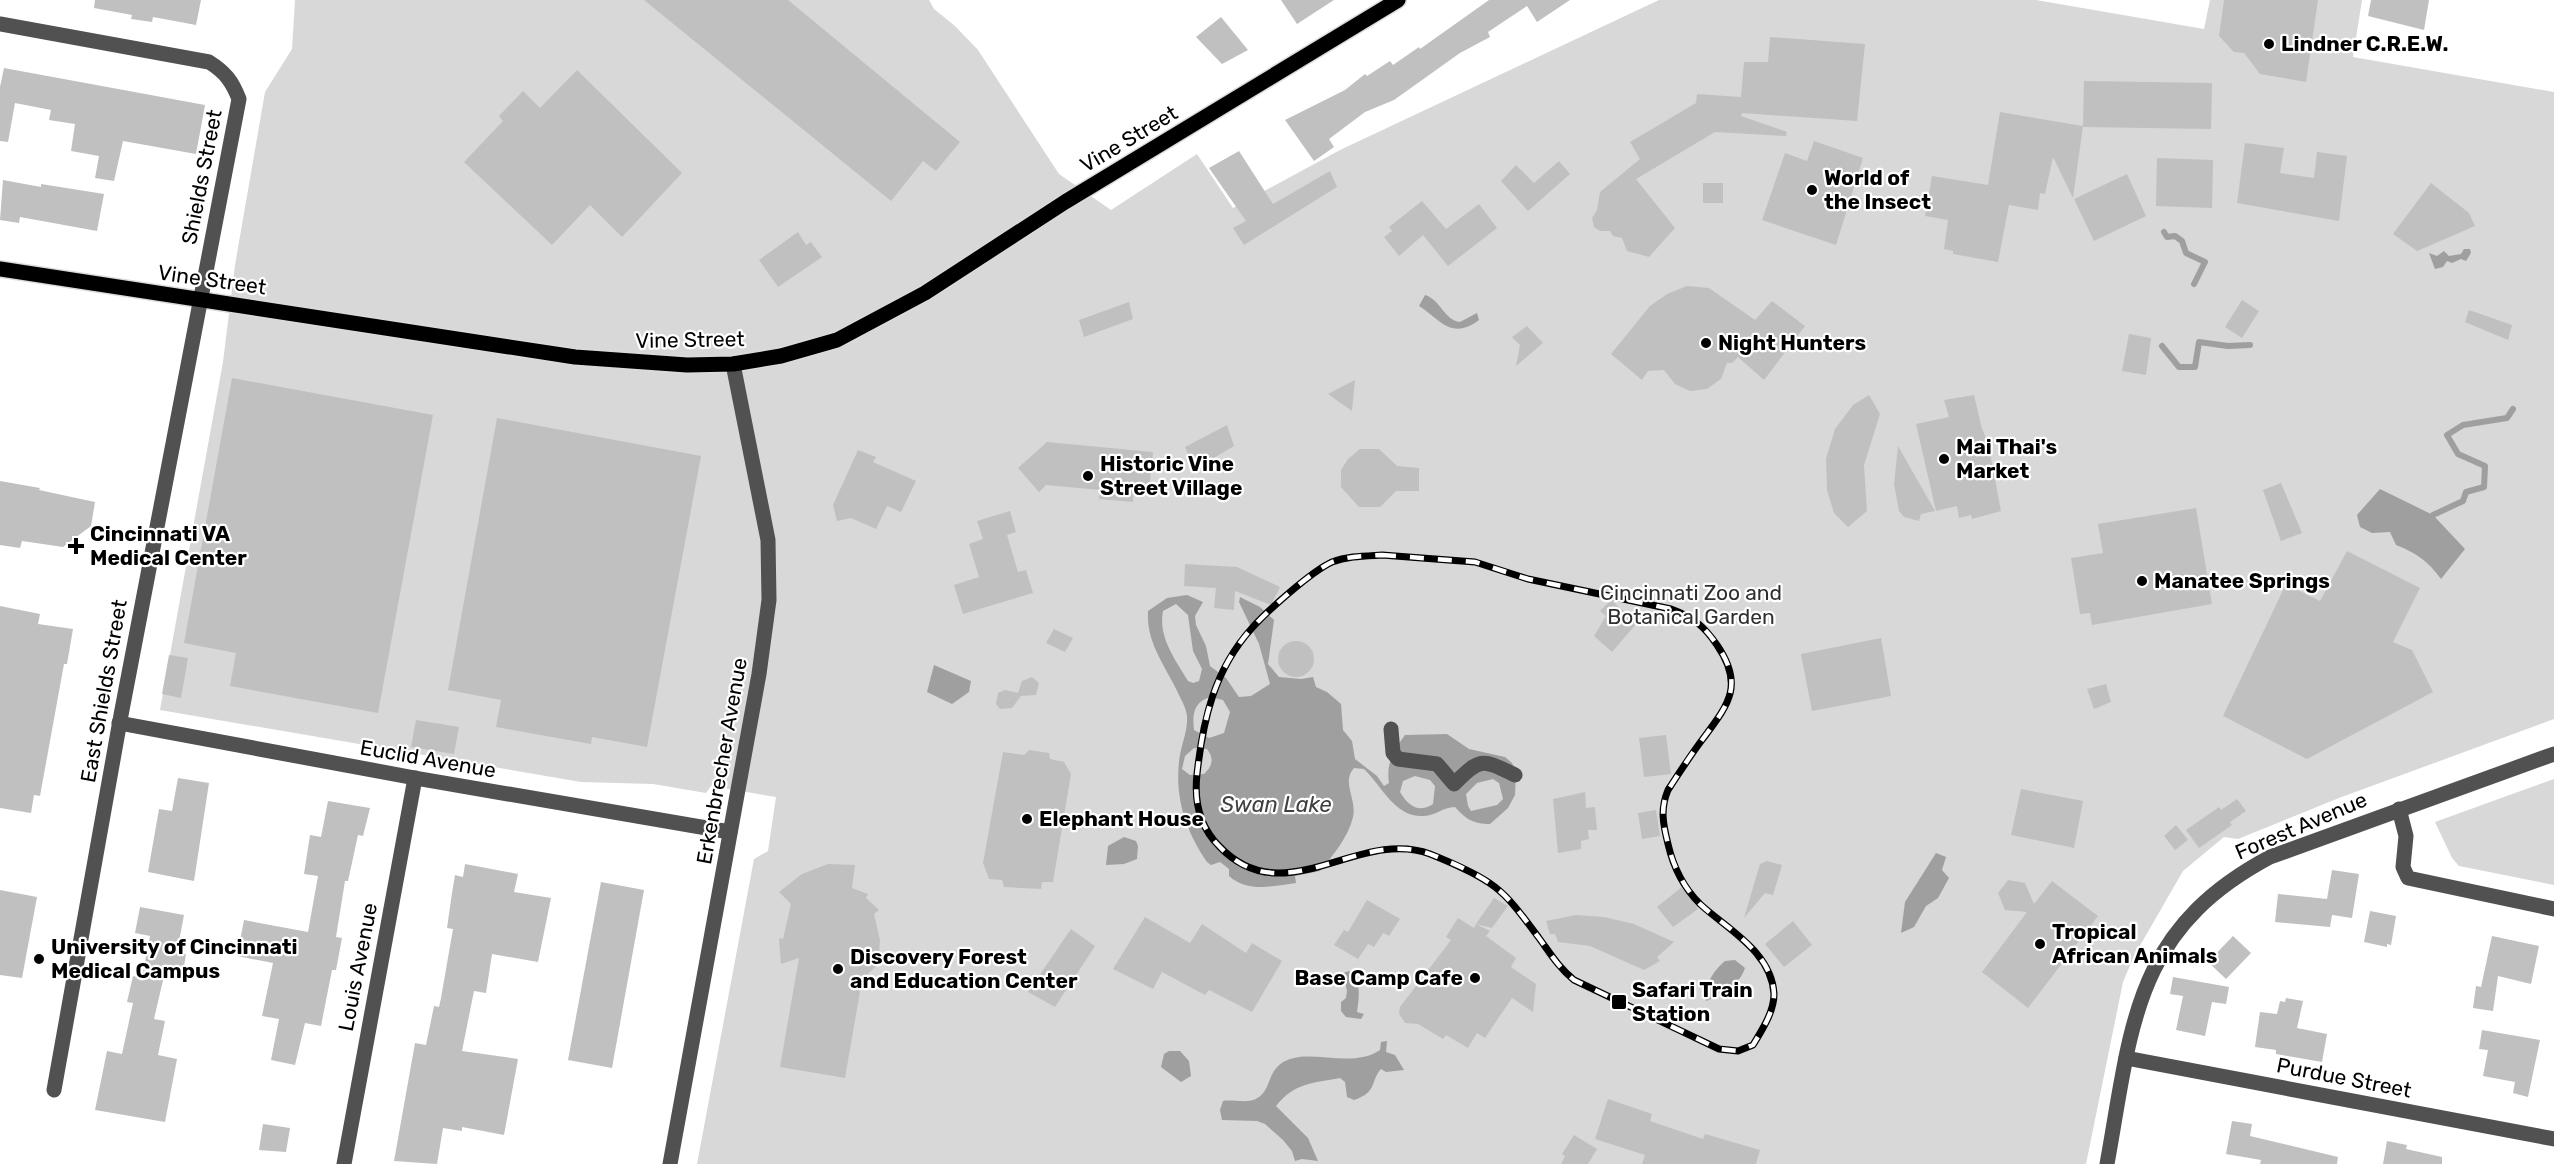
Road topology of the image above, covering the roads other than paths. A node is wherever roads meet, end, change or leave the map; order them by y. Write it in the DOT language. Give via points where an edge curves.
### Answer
graph roads {
  1 [pos="1398,0"];
  2 [pos="0,24"];
  3 [pos="0,269"];
  4 [pos="200,299"];
  5 [pos="733,364"];
  6 [pos="120,723"];
  7 [pos="1391,729"];
  8 [pos="2554,754"];
  9 [pos="1515,775"];
  10 [pos="415,778"];
  11 [pos="2399,809"];
  12 [pos="730,832"];
  13 [pos="2554,909"];
  14 [pos="2126,1058"];
  15 [pos="54,1090"];
  16 [pos="2554,1139"];
  17 [pos="344,1164"];
  18 [pos="670,1164"];
  19 [pos="2107,1164"];
  1 -- 5 [label="main road, Vine Street" via="1065,201 873,323 810,350"];
  2 -- 4 [label="street, Shields Street" via="209,62 227,76 238,99"];
  3 -- 4 [label="main road, Vine Street"];
  4 -- 5 [label="main road, Vine Street" via="574,357 652,364"];
  4 -- 6 [label="street, East Shields Street"];
  5 -- 12 [label="street, Erkenbrecher Avenue" via="768,540 770,600"];
  6 -- 10 [label="street, Euclid Avenue"];
  6 -- 15 [label="street, East Shields Street"];
  7 -- 9 [label="street" via="1393,753 1398,759 1437,764 1454,784 1474,764 1483,762"];
  8 -- 11 [label="street, Forest Avenue"];
  10 -- 12 [label="street, Euclid Avenue"];
  10 -- 17 [label="street, Louis Avenue"];
  11 -- 13 [label="street" via="2406,836 2403,867 2408,878"];
  11 -- 14 [label="street, Forest Avenue" via="2270,857 2216,890 2189,915 2149,976"];
  12 -- 18 [label="street, Erkenbrecher Avenue"];
  14 -- 16 [label="street, Purdue Street"];
  14 -- 19 [label="street, Forest Avenue"];
}
